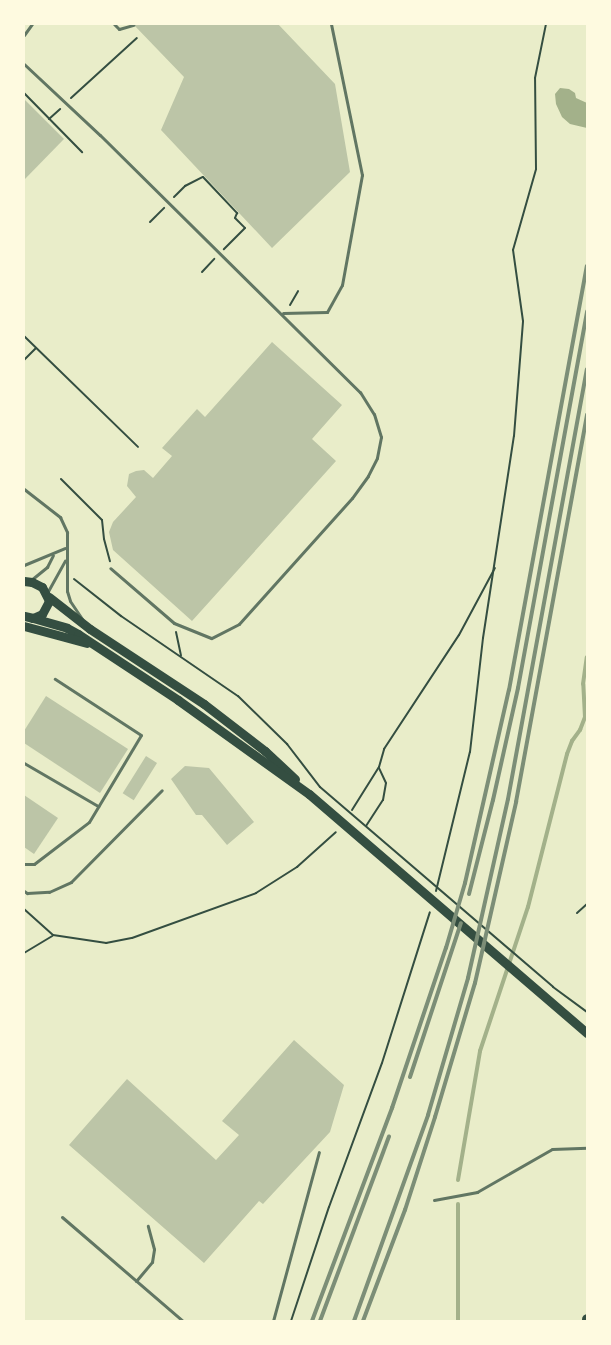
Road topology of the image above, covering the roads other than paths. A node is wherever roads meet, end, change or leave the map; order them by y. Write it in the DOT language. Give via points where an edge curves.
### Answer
graph roads {
  1 [pos="32,24"];
  2 [pos="114,24"];
  3 [pos="331,24"];
  4 [pos="133,25"];
  5 [pos="24,35"];
  6 [pos="24,64"];
  7 [pos="282,313"];
  8 [pos="24,489"];
  9 [pos="65,548"];
  10 [pos="53,554"];
  11 [pos="65,561"];
  12 [pos="24,565"];
  13 [pos="110,568"];
  14 [pos="25,581"];
  15 [pos="48,595"];
  16 [pos="28,617"];
  17 [pos="24,626"];
  18 [pos="90,629"];
  19 [pos="89,644"];
  20 [pos="55,679"];
  21 [pos="24,763"];
  22 [pos="162,790"];
  23 [pos="309,794"];
  24 [pos="98,806"];
  25 [pos="24,864"];
  26 [pos="24,891"];
  27 [pos="587,1032"];
  28 [pos="587,1148"];
  29 [pos="319,1152"];
  30 [pos="434,1200"];
  31 [pos="62,1217"];
  32 [pos="148,1226"];
  33 [pos="136,1281"];
  34 [pos="183,1321"];
  35 [pos="273,1321"];
  1 -- 5 [label="lane"];
  2 -- 4 [label="lane" via="119,29"];
  3 -- 7 [label="lane" via="362,175 342,285 327,312"];
  6 -- 7 [label="lane"];
  7 -- 13 [label="lane" via="360,392 374,414 381,437 377,458 368,476 239,624 211,638 174,623"];
  8 -- 9 [label="lane" via="60,517 67,532"];
  9 -- 10 [label="lane"];
  9 -- 11 [label="lane"];
  10 -- 12 [label="lane"];
  10 -- 14 [label="lane" via="47,567"];
  11 -- 15 [label="lane"];
  11 -- 18 [label="lane" via="70,601"];
  14 -- 15 [label="main road" via="39,585"];
  15 -- 16 [label="main road" via="44,612"];
  15 -- 18 [label="main road"];
  16 -- 19 [label="main road" via="67,628"];
  17 -- 19 [label="main road"];
  18 -- 23 [label="main road" via="175,683 230,723 271,756"];
  19 -- 23 [label="main road" via="178,700"];
  20 -- 24 [label="lane" via="141,735"];
  21 -- 24 [label="lane"];
  22 -- 26 [label="lane" via="71,882 49,892"];
  23 -- 27 [label="main road"];
  24 -- 25 [label="lane" via="89,822 34,864"];
  28 -- 30 [label="lane" via="552,1149 477,1192"];
  29 -- 35 [label="lane"];
  31 -- 33 [label="lane"];
  32 -- 33 [label="lane" via="154,1249 152,1262"];
  33 -- 34 [label="lane"];
}
